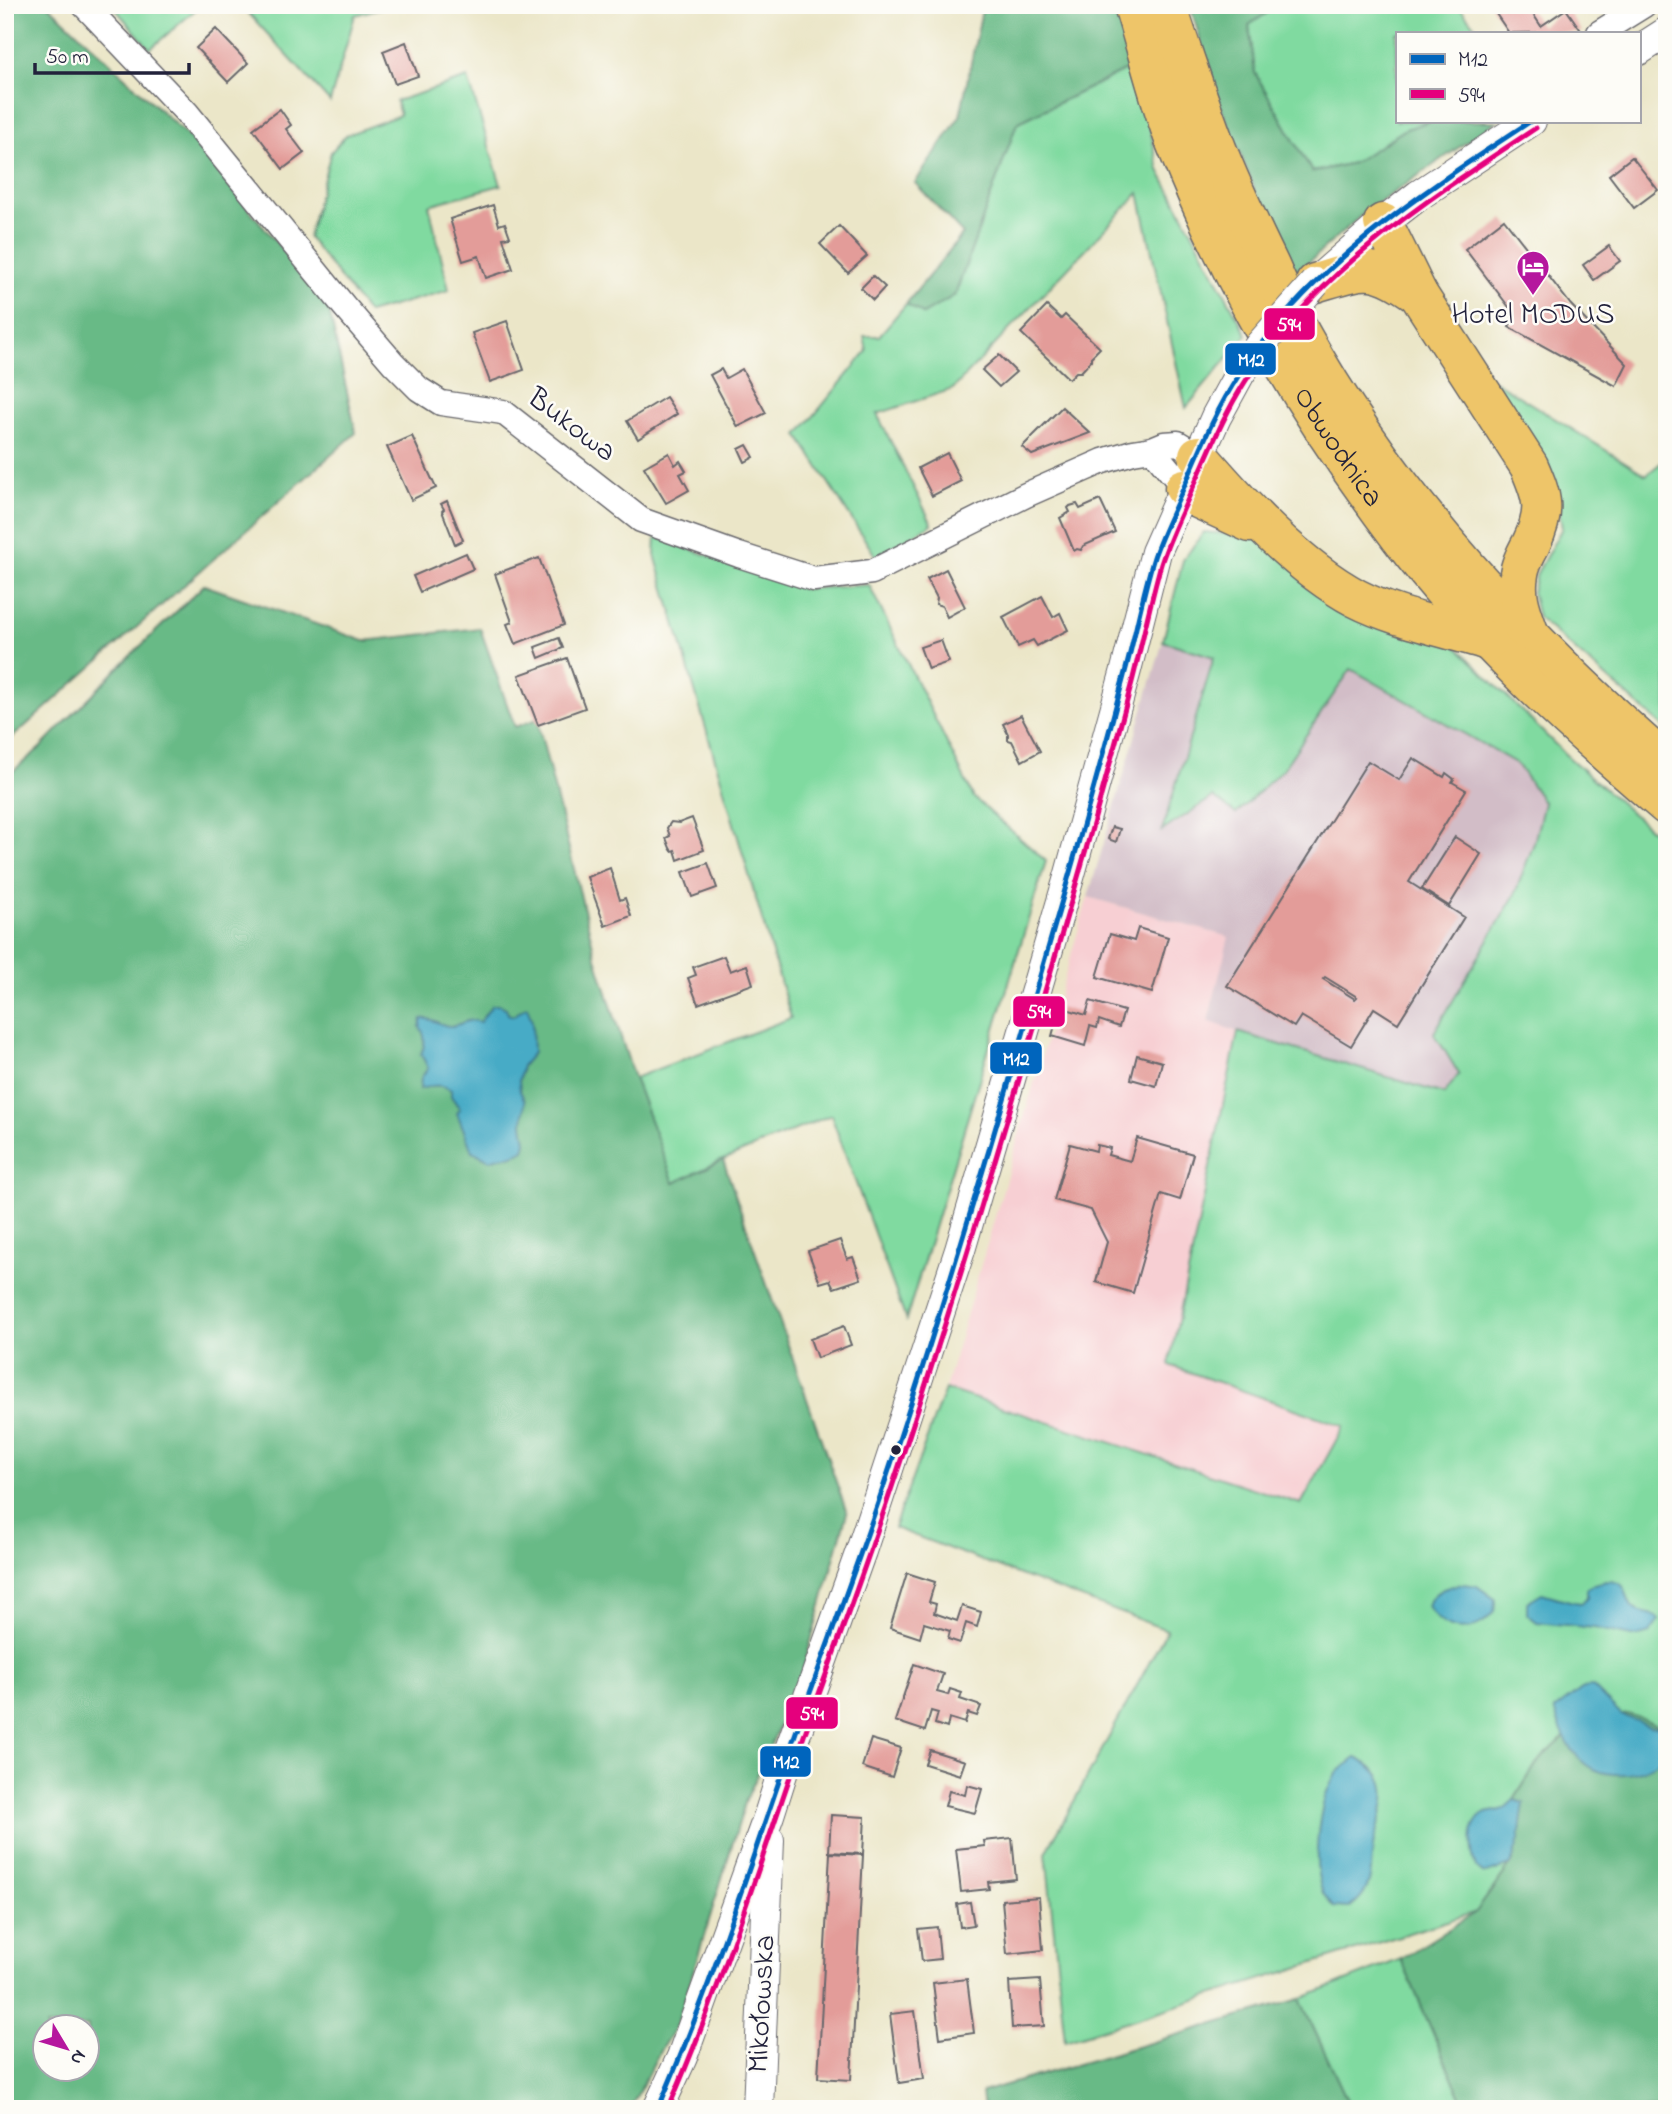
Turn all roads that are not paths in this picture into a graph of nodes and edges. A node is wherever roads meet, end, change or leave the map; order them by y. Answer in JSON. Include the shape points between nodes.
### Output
{"nodes":[{"id":1,"x":84,"y":5,"type":"edge"},
{"id":2,"x":1133,"y":5,"type":"edge"},
{"id":3,"x":1167,"y":5,"type":"edge"},
{"id":4,"x":1644,"y":5,"type":"edge"},
{"id":5,"x":1601,"y":32,"type":"edge"},
{"id":6,"x":1667,"y":32,"type":"edge"},
{"id":7,"x":1640,"y":49,"type":"edge"},
{"id":8,"x":1529,"y":122,"type":"edge"},
{"id":9,"x":1383,"y":223,"type":"junction"},
{"id":10,"x":1315,"y":283,"type":"junction"},
{"id":11,"x":1418,"y":293,"type":"junction"},
{"id":12,"x":1152,"y":449,"type":"junction"},
{"id":13,"x":1191,"y":472,"type":"junction"},
{"id":14,"x":1399,"y":537,"type":"junction"},
{"id":15,"x":1451,"y":549,"type":"junction"},
{"id":16,"x":1528,"y":549,"type":"junction"},
{"id":17,"x":1359,"y":599,"type":"junction"},
{"id":18,"x":1531,"y":638,"type":"junction"},
{"id":19,"x":1490,"y":642,"type":"junction"},
{"id":20,"x":1667,"y":764,"type":"edge"},
{"id":21,"x":1667,"y":806,"type":"edge"},
{"id":22,"x":769,"y":1815,"type":"junction"},
{"id":23,"x":658,"y":2109,"type":"edge"},
{"id":24,"x":758,"y":2109,"type":"edge"}],
"edges":[{"from":1,"to":12,"type":"street","name":"Bukowa","via":[[187,113],[344,306],[419,389],[441,403],[503,412],[641,520],[814,579],[872,572],[1103,461]]},
{"from":2,"to":14,"type":"main road","name":"Obwodnica","via":[[1174,139],[1224,254],[1286,368]]},
{"from":3,"to":15,"type":"main road","name":"Obwodnica","via":[[1215,143],[1300,332],[1380,456]]},
{"from":4,"to":5,"type":"street"},
{"from":6,"to":7,"type":"street"},
{"from":8,"to":9,"type":"street"},
{"from":9,"to":10,"type":"street"},
{"from":9,"to":11,"type":"main road"},
{"from":10,"to":11,"type":"main road","via":[[1358,270],[1373,271],[1396,278]]},
{"from":10,"to":13,"type":"street","bridge":true,"via":[[1240,373]]},
{"from":11,"to":16,"type":"main road","via":[[1529,466],[1541,494],[1541,515]]},
{"from":12,"to":13,"type":"street"},
{"from":12,"to":13,"type":"street","name":"Bukowa","via":[[1178,443]]},
{"from":13,"to":17,"type":"main road","via":[[1198,499],[1273,534],[1330,582]]},
{"from":13,"to":22,"type":"street","via":[[1156,552],[1070,874],[960,1250]]},
{"from":14,"to":17,"type":"main road","via":[[1401,569],[1395,584],[1378,598]]},
{"from":14,"to":19,"type":"main road","name":"Obwodnica"},
{"from":15,"to":16,"type":"main road","via":[[1485,560],[1505,560]]},
{"from":15,"to":18,"type":"main road","name":"Obwodnica"},
{"from":16,"to":18,"type":"main road","via":[[1519,572],[1517,600]]},
{"from":17,"to":19,"type":"main road"},
{"from":18,"to":20,"type":"main road","name":"Obwodnica"},
{"from":19,"to":21,"type":"main road","name":"Obwodnica","via":[[1596,745]]},
{"from":22,"to":23,"type":"street","via":[[682,2057]]},
{"from":22,"to":24,"type":"street","name":"Mikołowska"}]}
